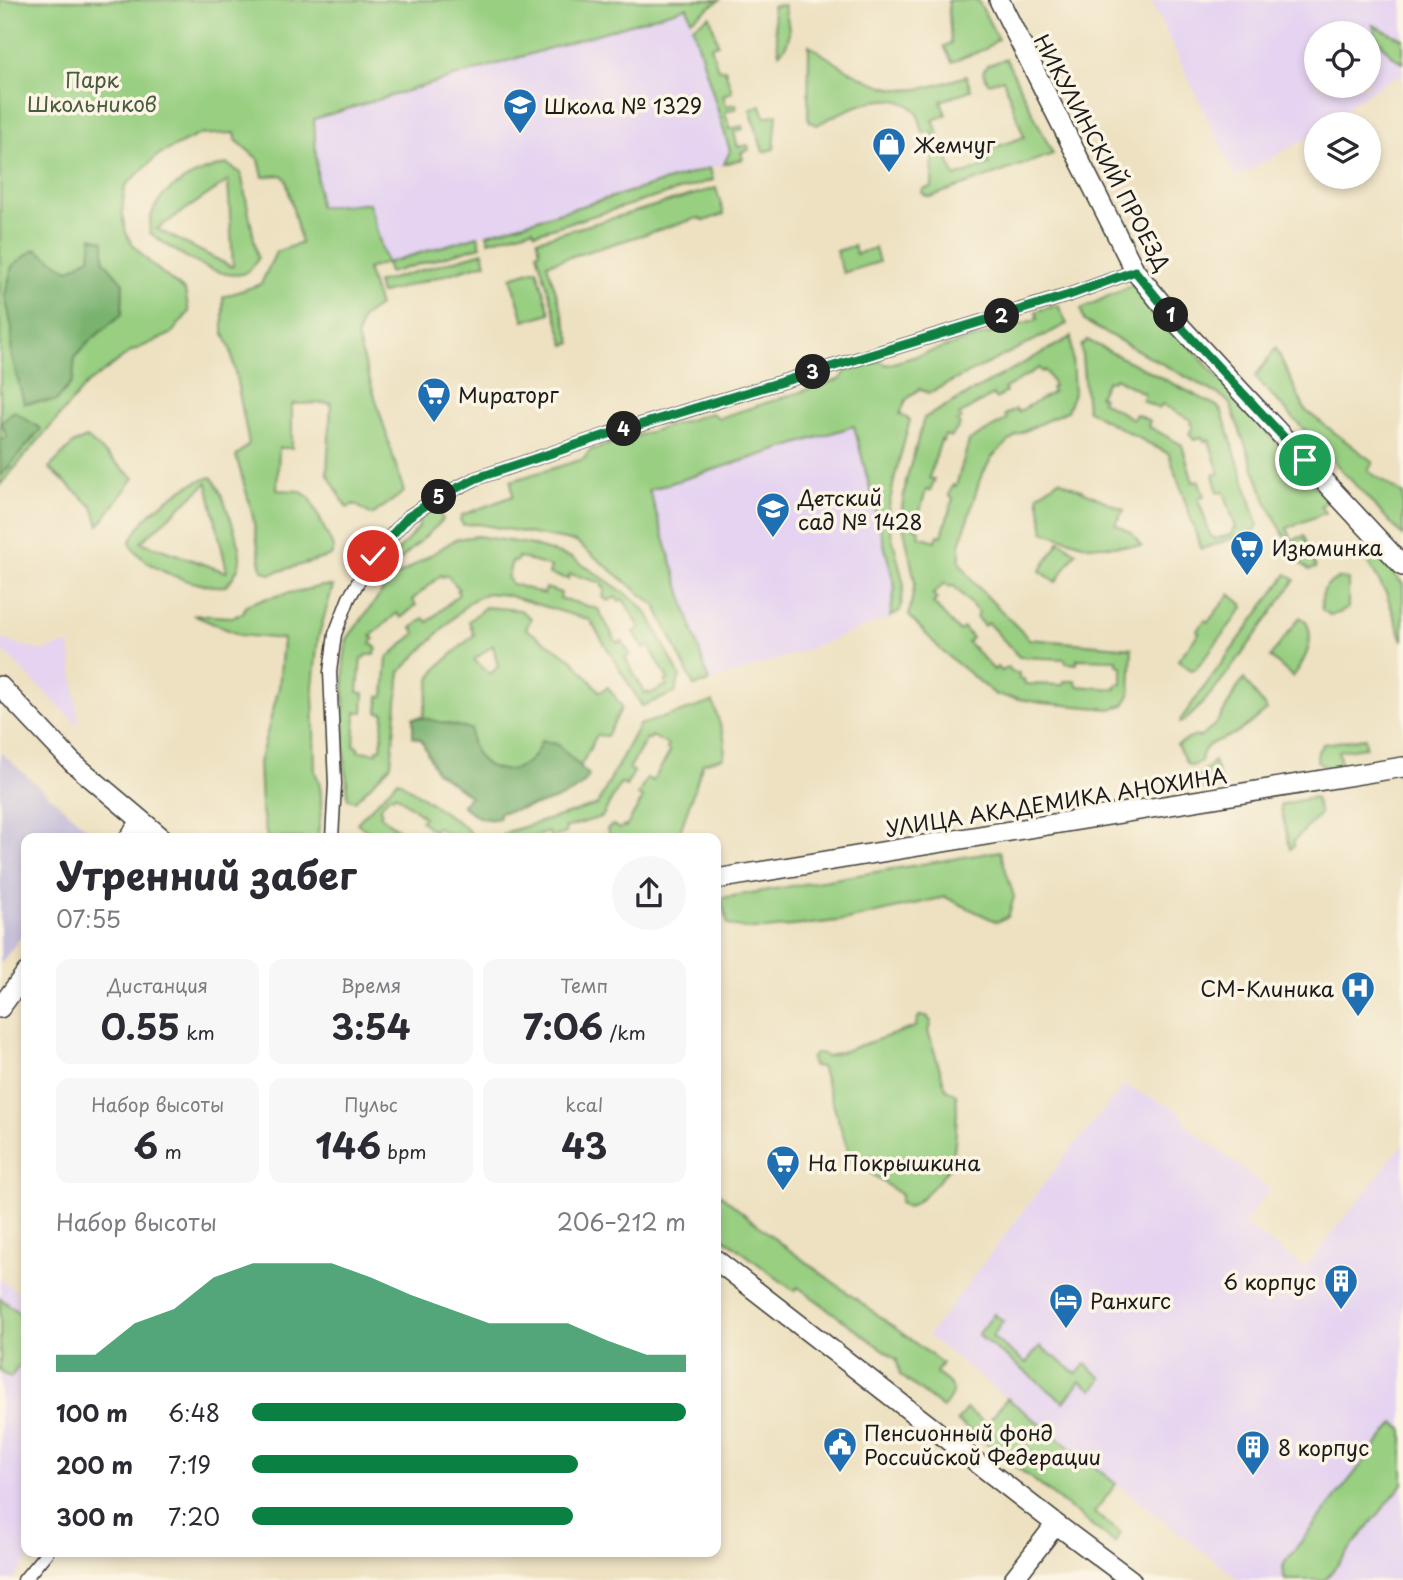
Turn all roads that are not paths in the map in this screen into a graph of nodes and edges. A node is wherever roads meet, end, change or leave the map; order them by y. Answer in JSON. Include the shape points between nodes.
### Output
{"nodes":[{"id":1,"x":999,"y":0,"type":"edge"},
{"id":2,"x":1135,"y":271,"type":"junction"},
{"id":3,"x":1403,"y":566,"type":"edge"},
{"id":4,"x":0,"y":686,"type":"edge"},
{"id":5,"x":1403,"y":768,"type":"edge"},
{"id":6,"x":141,"y":822,"type":"junction"},
{"id":7,"x":133,"y":833,"type":"edge"},
{"id":8,"x":155,"y":833,"type":"edge"},
{"id":9,"x":332,"y":833,"type":"edge"},
{"id":10,"x":721,"y":878,"type":"edge"},
{"id":11,"x":21,"y":980,"type":"edge"},
{"id":12,"x":0,"y":1008,"type":"edge"},
{"id":13,"x":721,"y":1264,"type":"edge"},
{"id":14,"x":1056,"y":1524,"type":"junction"},
{"id":15,"x":43,"y":1557,"type":"edge"},
{"id":16,"x":24,"y":1580,"type":"edge"},
{"id":17,"x":1013,"y":1580,"type":"edge"},
{"id":18,"x":1131,"y":1580,"type":"edge"}],
"edges":[{"from":1,"to":2,"type":"street","name":"НИКУЛИНСКИЙ ПРОЕЗД"},
{"from":2,"to":3,"type":"street","name":"НИКУЛИНСКИЙ ПРОЕЗД","via":[[1179,325]]},
{"from":2,"to":9,"type":"street","via":[[477,478],[408,517],[357,582],[334,640],[330,672]]},
{"from":4,"to":6,"type":"street","via":[[72,762]]},
{"from":5,"to":10,"type":"street","name":"УЛИЦА АКАДЕМИКА АНОХИНА"},
{"from":6,"to":7,"type":"street"},
{"from":6,"to":8,"type":"street"},
{"from":11,"to":12,"type":"street"},
{"from":13,"to":14,"type":"street"},
{"from":14,"to":17,"type":"street"},
{"from":14,"to":18,"type":"street"},
{"from":15,"to":16,"type":"street"}]}
